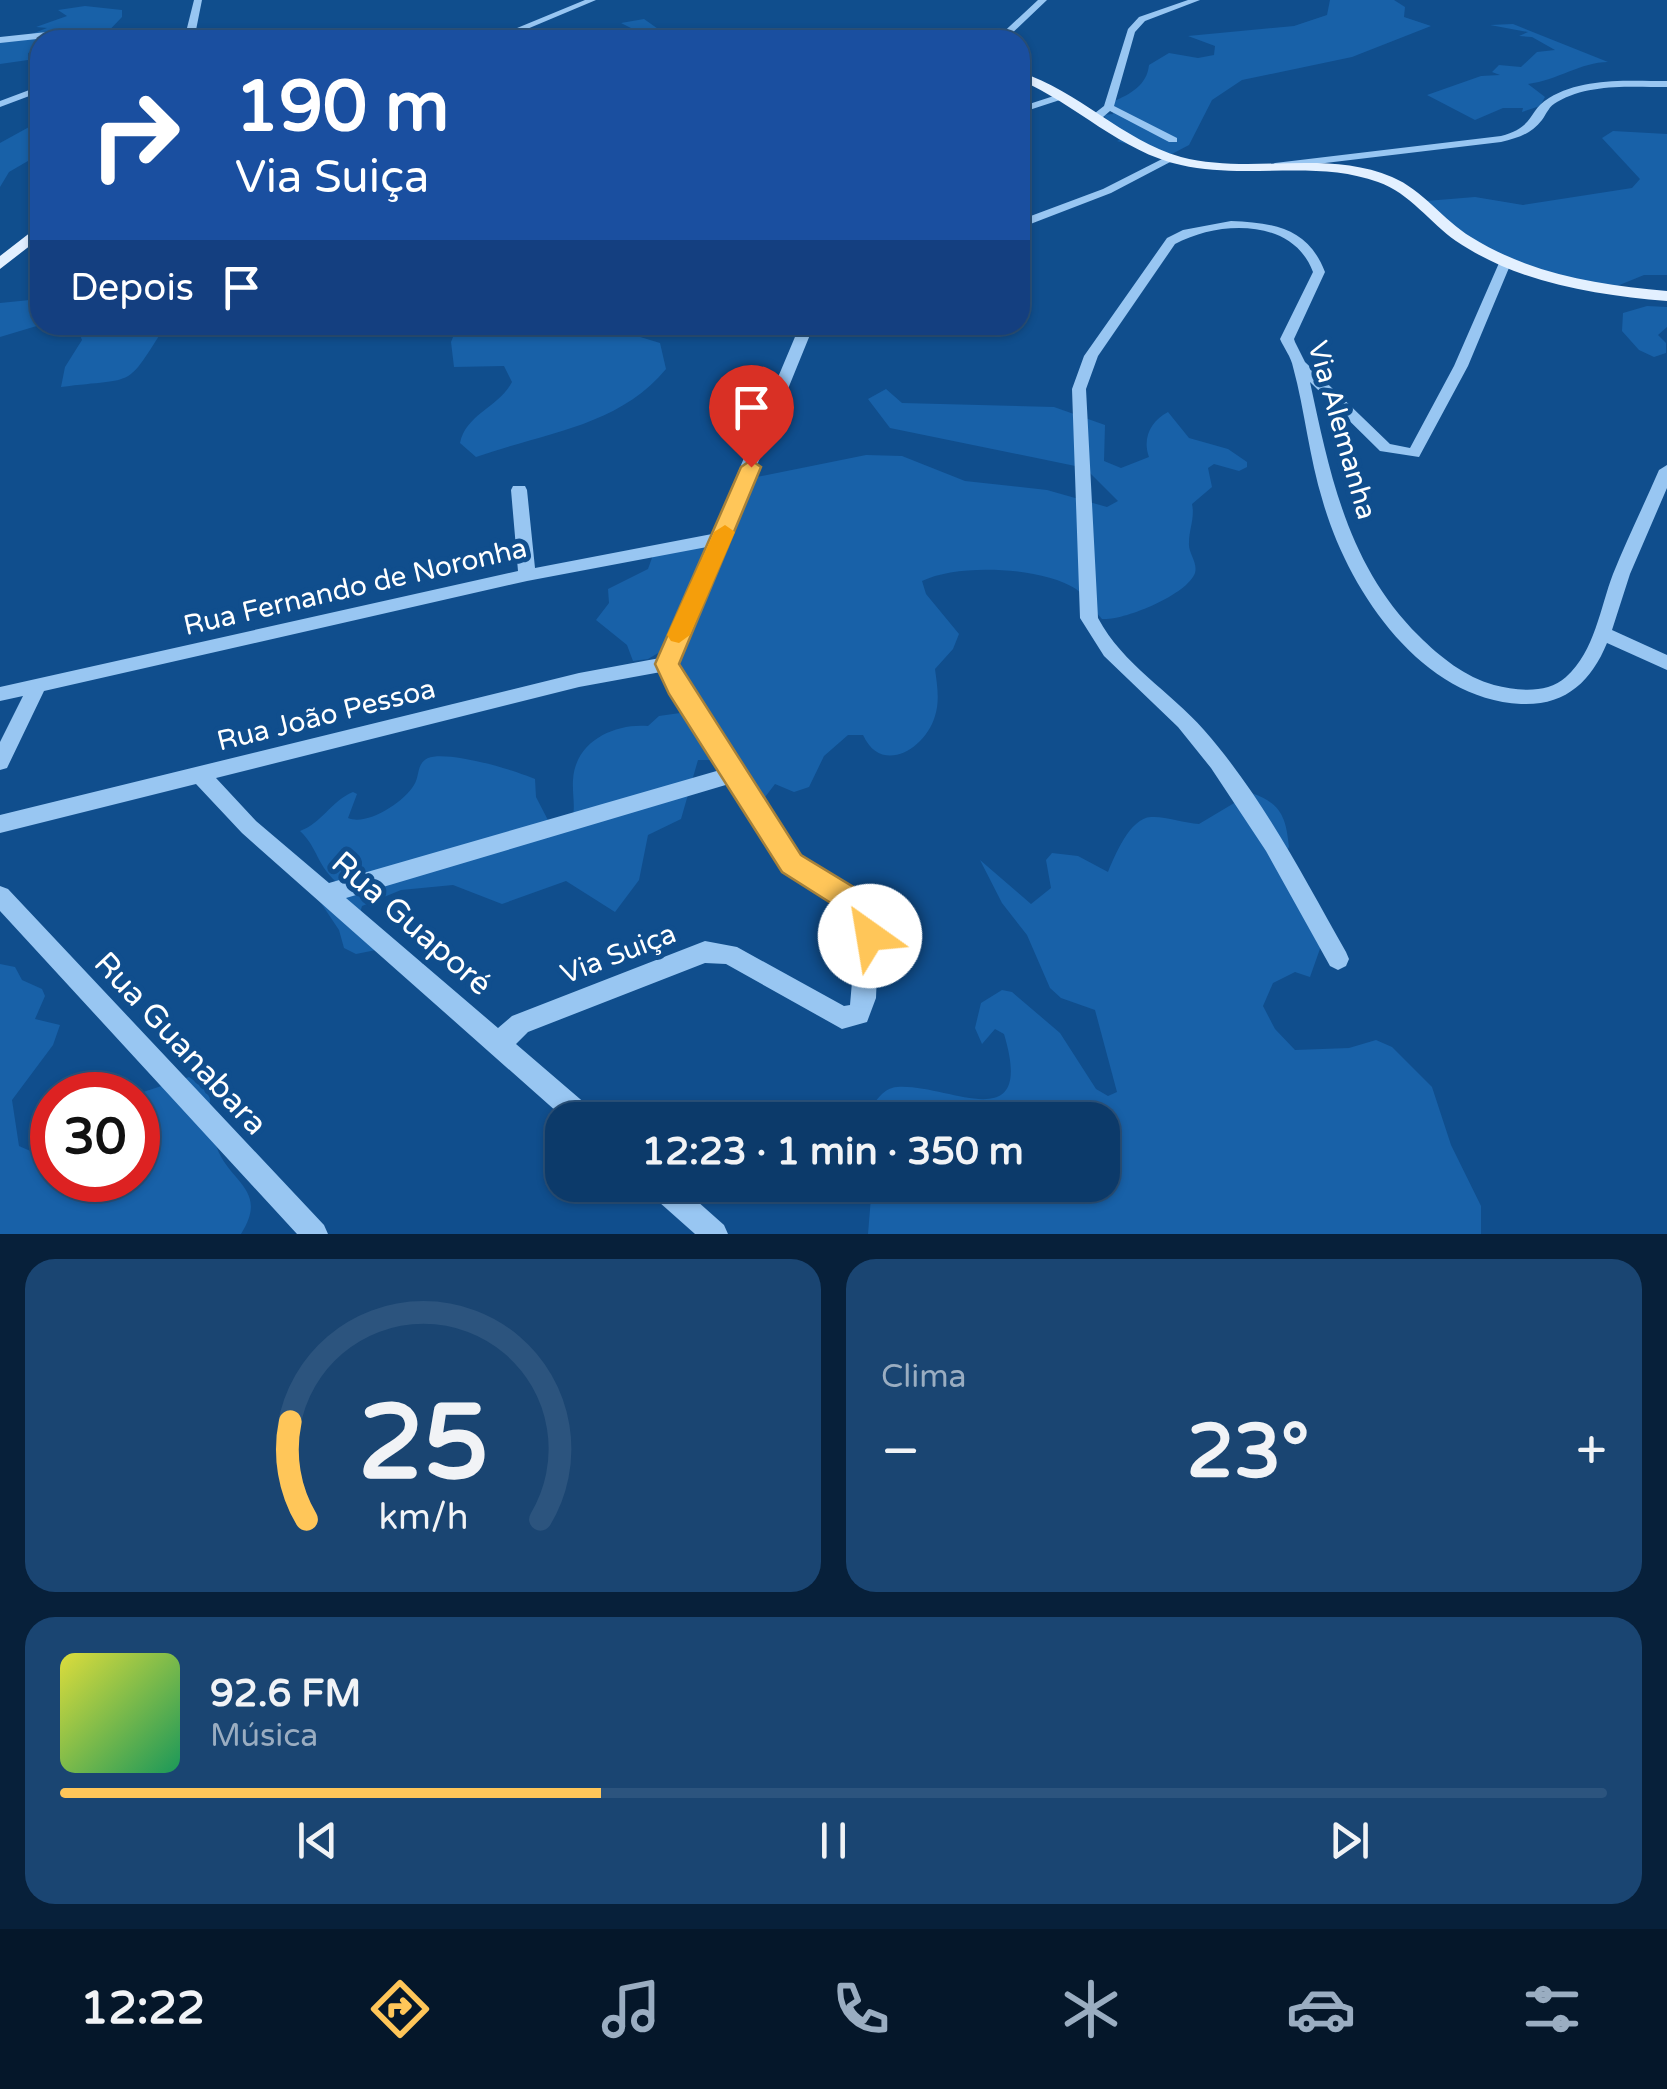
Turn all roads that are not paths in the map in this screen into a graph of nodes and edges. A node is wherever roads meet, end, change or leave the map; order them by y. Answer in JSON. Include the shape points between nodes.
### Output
{"nodes":[{"id":1,"x":198,"y":0,"type":"edge"},
{"id":2,"x":592,"y":0,"type":"edge"},
{"id":3,"x":1043,"y":0,"type":"edge"},
{"id":4,"x":1196,"y":0,"type":"edge"},
{"id":5,"x":1033,"y":4,"type":"edge"},
{"id":6,"x":190,"y":30,"type":"edge"},
{"id":7,"x":518,"y":30,"type":"edge"},
{"id":8,"x":1009,"y":30,"type":"edge"},
{"id":9,"x":30,"y":37,"type":"edge"},
{"id":10,"x":0,"y":40,"type":"edge"},
{"id":11,"x":1030,"y":81,"type":"edge"},
{"id":12,"x":1667,"y":84,"type":"edge"},
{"id":13,"x":30,"y":94,"type":"edge"},
{"id":14,"x":1063,"y":96,"type":"junction"},
{"id":15,"x":0,"y":104,"type":"edge"},
{"id":16,"x":1030,"y":107,"type":"edge"},
{"id":17,"x":1104,"y":111,"type":"junction"},
{"id":18,"x":1173,"y":140,"type":"dead end"},
{"id":19,"x":1170,"y":158,"type":"junction"},
{"id":20,"x":1250,"y":171,"type":"junction"},
{"id":21,"x":1030,"y":220,"type":"edge"},
{"id":22,"x":30,"y":239,"type":"edge"},
{"id":23,"x":1505,"y":263,"type":"junction"},
{"id":24,"x":0,"y":264,"type":"edge"},
{"id":25,"x":1667,"y":296,"type":"edge"},
{"id":26,"x":803,"y":335,"type":"edge"},
{"id":27,"x":1299,"y":362,"type":"junction"},
{"id":28,"x":1667,"y":470,"type":"edge"},
{"id":29,"x":519,"y":490,"type":"dead end"},
{"id":30,"x":722,"y":538,"type":"junction"},
{"id":31,"x":527,"y":575,"type":"junction"},
{"id":32,"x":1603,"y":633,"type":"junction"},
{"id":33,"x":1667,"y":663,"type":"edge"},
{"id":34,"x":667,"y":664,"type":"junction"},
{"id":35,"x":38,"y":685,"type":"junction"},
{"id":36,"x":0,"y":694,"type":"edge"},
{"id":37,"x":0,"y":762,"type":"edge"},
{"id":38,"x":199,"y":774,"type":"junction"},
{"id":39,"x":734,"y":774,"type":"junction"},
{"id":40,"x":0,"y":824,"type":"edge"},
{"id":41,"x":325,"y":894,"type":"junction"},
{"id":42,"x":0,"y":896,"type":"edge"},
{"id":43,"x":1338,"y":960,"type":"dead end"},
{"id":44,"x":498,"y":1044,"type":"junction"},
{"id":45,"x":564,"y":1102,"type":"edge"},
{"id":46,"x":678,"y":1202,"type":"edge"},
{"id":47,"x":314,"y":1234,"type":"edge"},
{"id":48,"x":715,"y":1234,"type":"edge"}],
"edges":[{"from":1,"to":6,"type":"street"},
{"from":2,"to":7,"type":"street"},
{"from":3,"to":5,"type":"street"},
{"from":4,"to":17,"type":"street","via":[[1142,19],[1131,31]]},
{"from":5,"to":8,"type":"street"},
{"from":9,"to":10,"type":"street"},
{"from":11,"to":14,"type":"main road"},
{"from":12,"to":20,"type":"street","via":[[1609,84],[1556,98],[1539,124],[1501,139]]},
{"from":13,"to":15,"type":"street"},
{"from":14,"to":16,"type":"street"},
{"from":14,"to":17,"type":"main road"},
{"from":17,"to":18,"type":"street"},
{"from":17,"to":19,"type":"main road","via":[[1131,140]]},
{"from":19,"to":20,"type":"main road"},
{"from":19,"to":21,"type":"street"},
{"from":20,"to":23,"type":"main road","via":[[1354,172],[1386,180],[1456,235]]},
{"from":22,"to":24,"type":"main road"},
{"from":23,"to":25,"type":"main road"},
{"from":23,"to":27,"type":"street","via":[[1414,454],[1385,448]]},
{"from":26,"to":30,"type":"street"},
{"from":27,"to":32,"type":"street","name":"Via Alemanha","via":[[1338,526],[1374,591],[1440,668],[1470,685],[1533,698],[1560,692],[1576,679]]},
{"from":27,"to":43,"type":"street","name":"Via Alemanha","via":[[1288,330],[1319,272],[1306,248],[1281,231],[1234,225],[1199,226],[1171,242],[1090,356],[1079,389],[1086,586],[1098,637],[1158,692],[1230,777]]},
{"from":28,"to":32,"type":"street","name":"Via Alemanha"},
{"from":29,"to":31,"type":"street"},
{"from":30,"to":31,"type":"street","name":"Rua Fernando de Noronha"},
{"from":30,"to":34,"type":"street"},
{"from":31,"to":35,"type":"street","name":"Rua Fernando de Noronha"},
{"from":32,"to":33,"type":"street"},
{"from":34,"to":38,"type":"street","name":"Rua João Pessoa"},
{"from":34,"to":39,"type":"street","name":"Via Suiça"},
{"from":35,"to":36,"type":"street","name":"Rua Fernando de Noronha"},
{"from":35,"to":37,"type":"street"},
{"from":38,"to":40,"type":"street","name":"Rua João Pessoa"},
{"from":38,"to":41,"type":"street","name":"Rua Guaporé"},
{"from":39,"to":41,"type":"street"},
{"from":39,"to":44,"type":"street","name":"Via Suiça","via":[[792,864],[846,896],[868,921],[859,1014],[842,1018],[729,954],[705,952],[520,1024]]},
{"from":41,"to":44,"type":"street","name":"Rua Guaporé"},
{"from":42,"to":47,"type":"street","name":"Rua Guanabara"},
{"from":44,"to":45,"type":"street","name":"Rua Guaporé"},
{"from":46,"to":48,"type":"street"}]}
